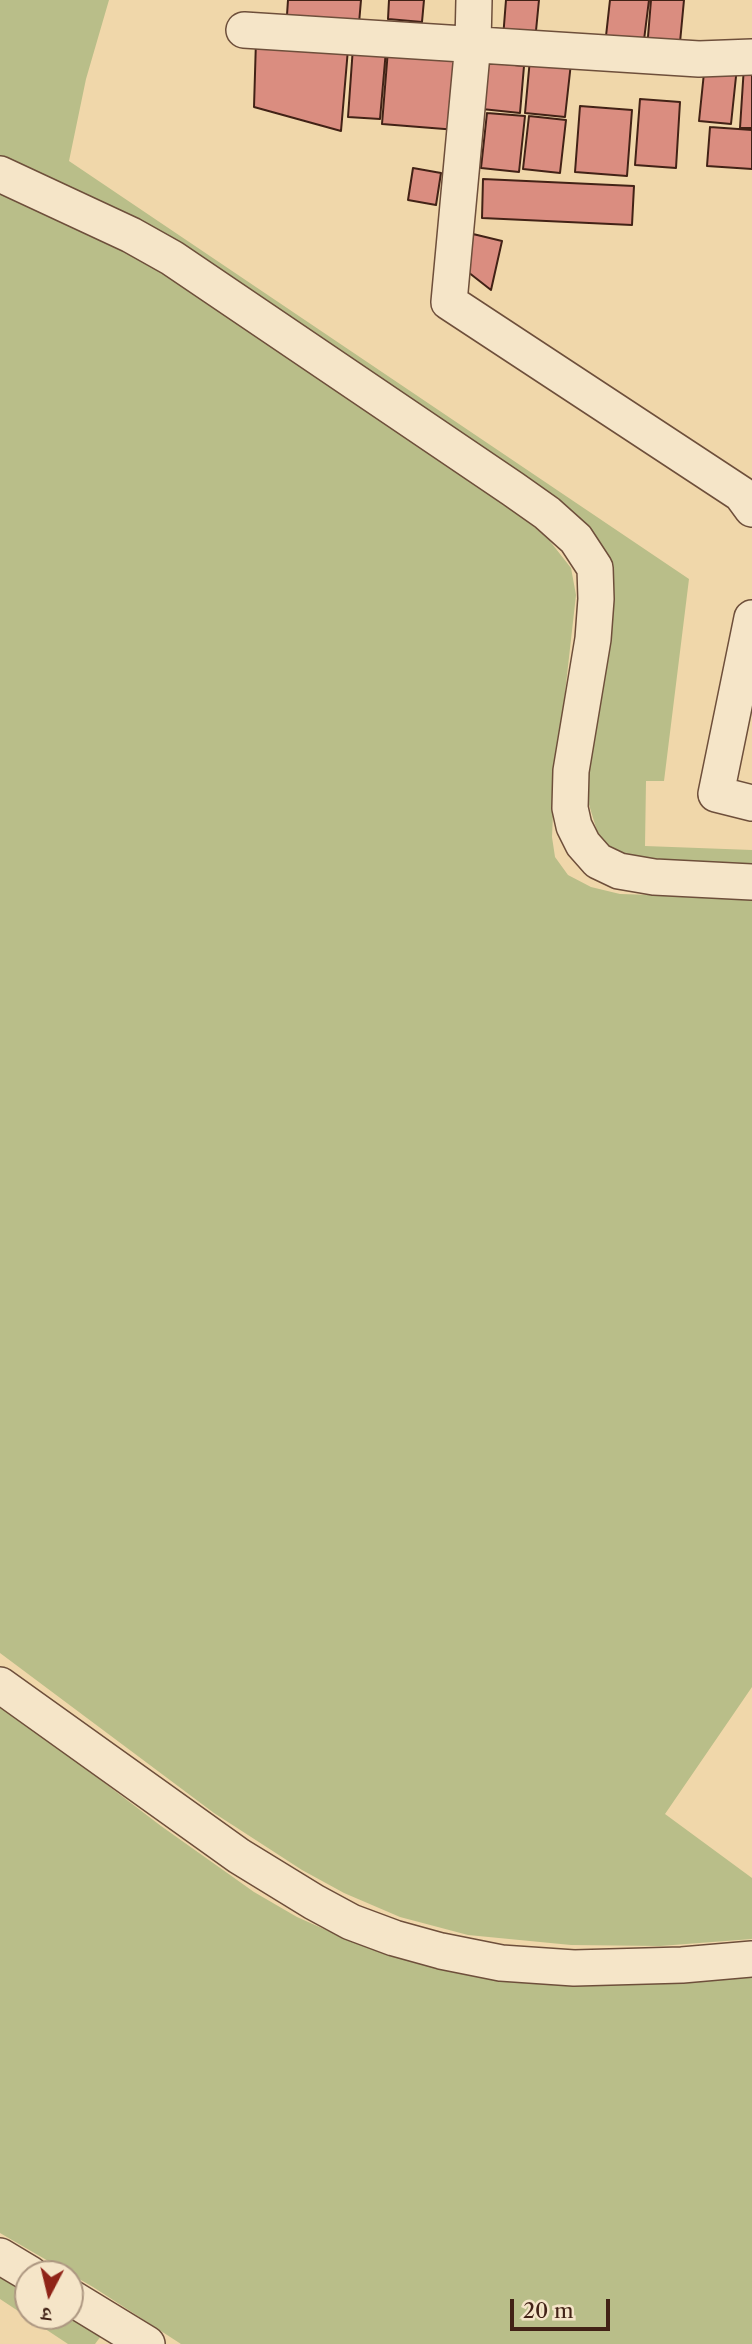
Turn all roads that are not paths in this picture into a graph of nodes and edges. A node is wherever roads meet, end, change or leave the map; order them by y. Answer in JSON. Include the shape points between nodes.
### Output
{"nodes":[{"id":1,"x":474,"y":0,"type":"edge"},
{"id":2,"x":244,"y":30,"type":"dead end"},
{"id":3,"x":473,"y":43,"type":"junction"},
{"id":4,"x":752,"y":57,"type":"edge"},
{"id":5,"x":0,"y":174,"type":"edge"},
{"id":6,"x":752,"y":509,"type":"edge"},
{"id":7,"x":752,"y":618,"type":"edge"},
{"id":8,"x":752,"y":803,"type":"edge"},
{"id":9,"x":752,"y":882,"type":"edge"},
{"id":10,"x":0,"y":1685,"type":"edge"},
{"id":11,"x":752,"y":1959,"type":"edge"},
{"id":12,"x":84,"y":2306,"type":"edge"},
{"id":13,"x":147,"y":2344,"type":"edge"}],
"edges":[{"from":1,"to":3,"type":"street"},
{"from":2,"to":3,"type":"street"},
{"from":3,"to":4,"type":"street","via":[[699,59]]},
{"from":3,"to":6,"type":"street","via":[[449,302],[741,494]]},
{"from":5,"to":9,"type":"street","via":[[172,258],[513,489],[576,538],[595,568],[596,599],[571,771],[570,808],[583,844],[598,861],[619,871]]},
{"from":7,"to":8,"type":"street","via":[[716,794]]},
{"from":10,"to":11,"type":"street","via":[[239,1856],[351,1922],[394,1938],[501,1963],[574,1968]]},
{"from":12,"to":13,"type":"street"}]}
